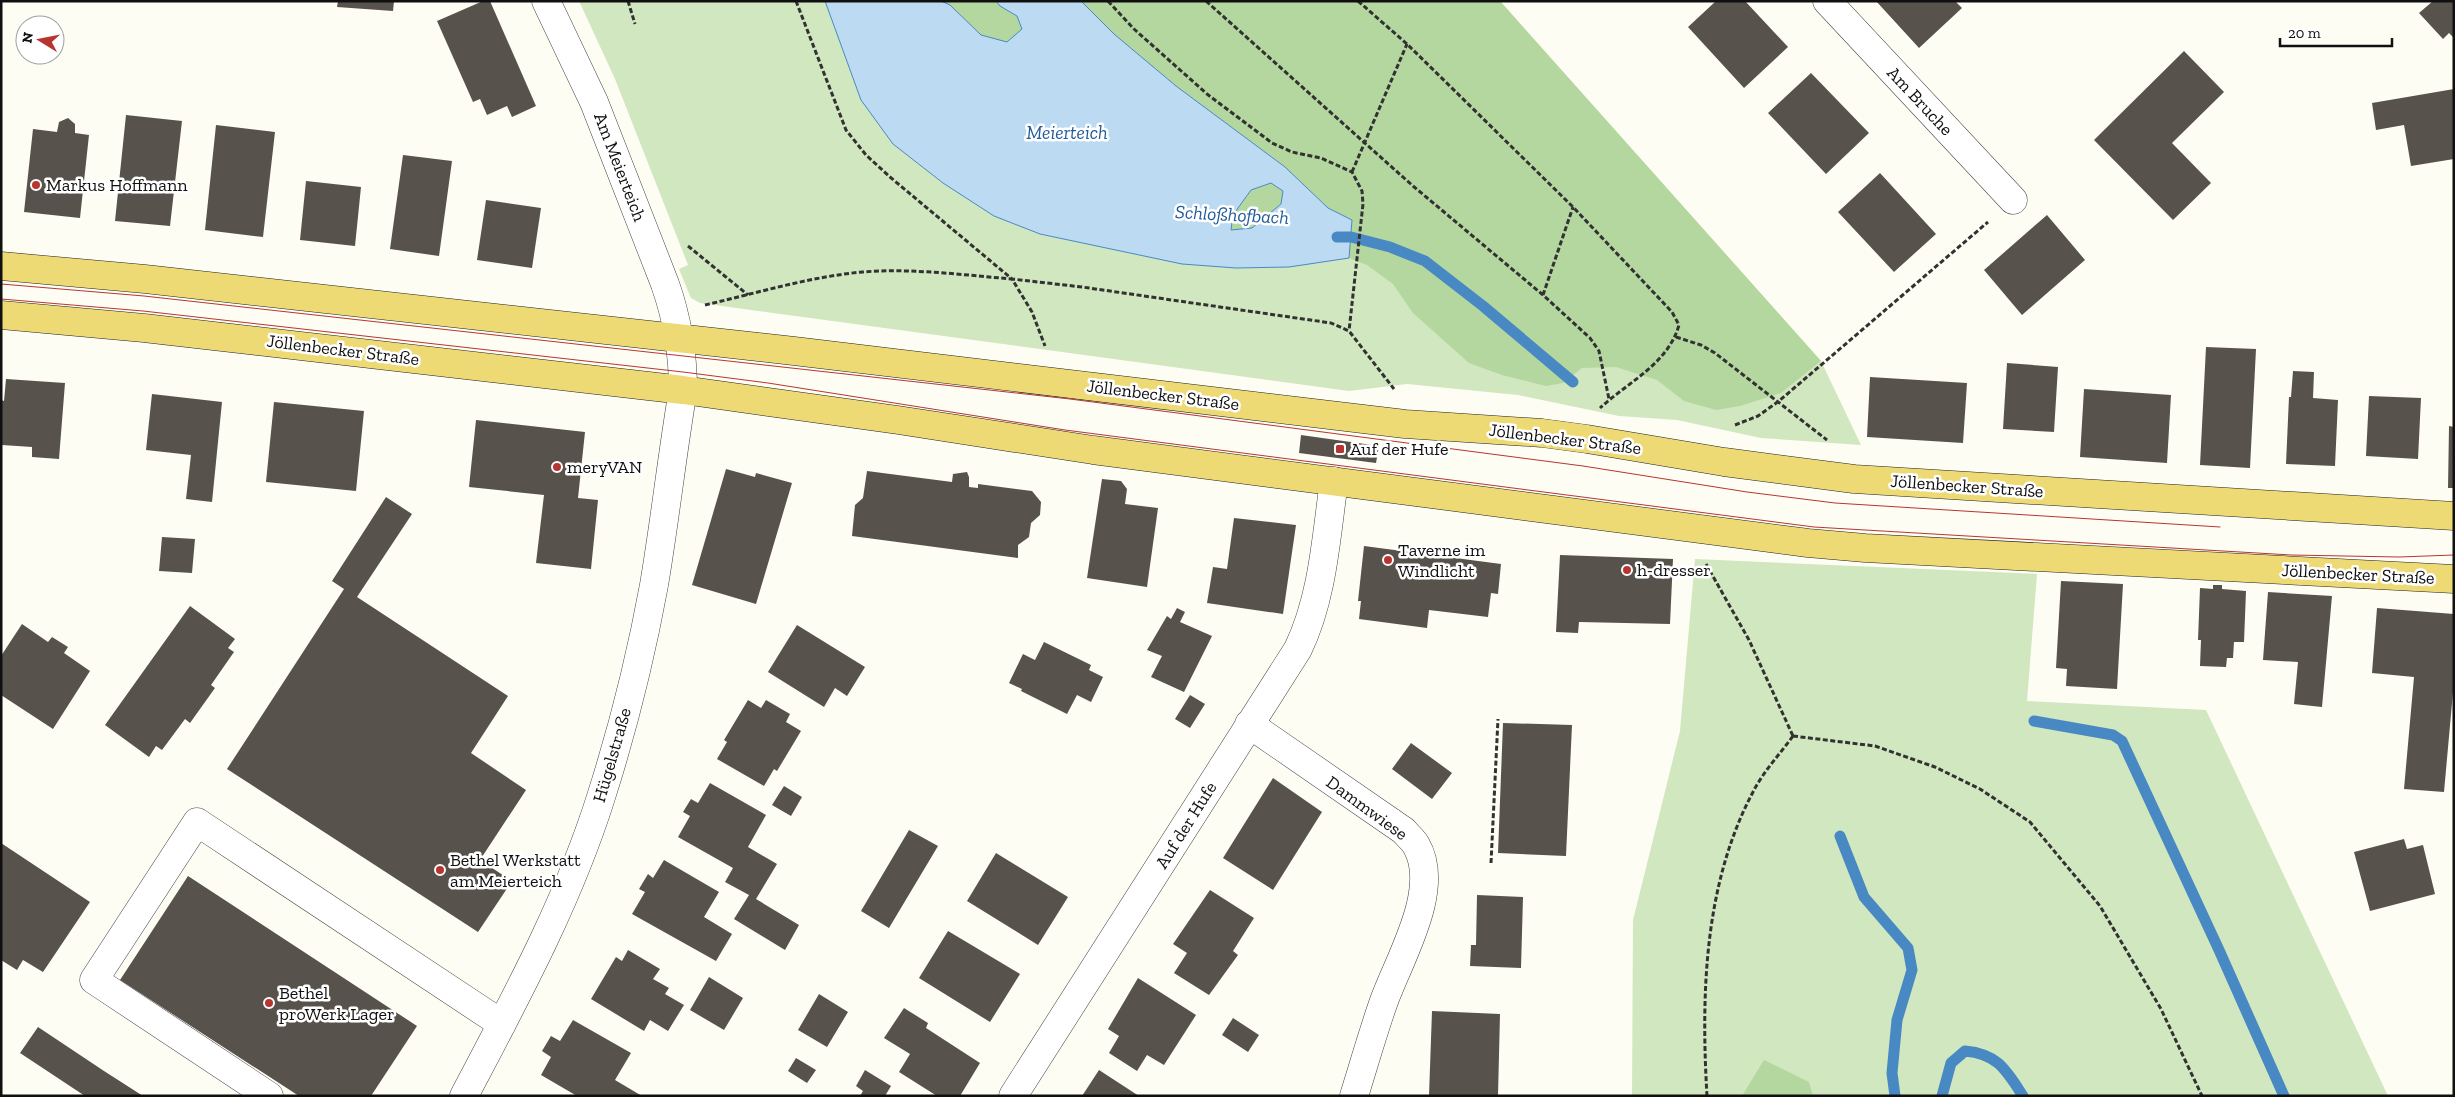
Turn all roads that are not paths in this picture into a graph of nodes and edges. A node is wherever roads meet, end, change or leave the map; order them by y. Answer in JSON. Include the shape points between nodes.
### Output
{"nodes":[{"id":1,"x":546,"y":1,"type":"edge"},
{"id":2,"x":1827,"y":1,"type":"edge"},
{"id":3,"x":2013,"y":200,"type":"road end"},
{"id":4,"x":1,"y":266,"type":"edge"},
{"id":5,"x":1,"y":315,"type":"edge"},
{"id":6,"x":677,"y":325,"type":"junction"},
{"id":7,"x":683,"y":390,"type":"junction"},
{"id":8,"x":1334,"y":482,"type":"junction"},
{"id":9,"x":2454,"y":516,"type":"edge"},
{"id":10,"x":2454,"y":579,"type":"edge"},
{"id":11,"x":1249,"y":724,"type":"junction"},
{"id":12,"x":502,"y":1024,"type":"junction"},
{"id":13,"x":270,"y":1096,"type":"edge"},
{"id":14,"x":464,"y":1096,"type":"edge"},
{"id":15,"x":1013,"y":1096,"type":"edge"},
{"id":16,"x":1354,"y":1096,"type":"edge"}],
"edges":[{"from":1,"to":6,"type":"street","name":"Am Meierteich","via":[[594,102]]},
{"from":2,"to":3,"type":"street","name":"Am Bruche"},
{"from":4,"to":6,"type":"main road","name":"Jöllenbecker Straße"},
{"from":5,"to":7,"type":"main road","name":"Jöllenbecker Straße","via":[[144,328]]},
{"from":6,"to":7,"type":"street"},
{"from":6,"to":9,"type":"main road","name":"Jöllenbecker Straße","via":[[1072,384],[1405,424],[1587,439],[1854,479]]},
{"from":7,"to":8,"type":"main road","name":"Jöllenbecker Straße"},
{"from":7,"to":12,"type":"street","name":"Hügelstraße","via":[[653,586],[627,707],[601,798],[577,863],[548,932]]},
{"from":8,"to":10,"type":"main road","name":"Jöllenbecker Straße","via":[[1865,548]]},
{"from":8,"to":11,"type":"street","name":"Auf der Hufe","via":[[1310,624],[1298,649]]},
{"from":11,"to":15,"type":"street","name":"Auf der Hufe"},
{"from":11,"to":16,"type":"street","name":"Dammwiese","via":[[1404,831],[1416,846],[1421,860],[1422,900],[1418,918],[1384,1002]]},
{"from":12,"to":13,"type":"street","via":[[197,822],[94,980]]},
{"from":12,"to":14,"type":"street","name":"Hügelstraße"}]}
